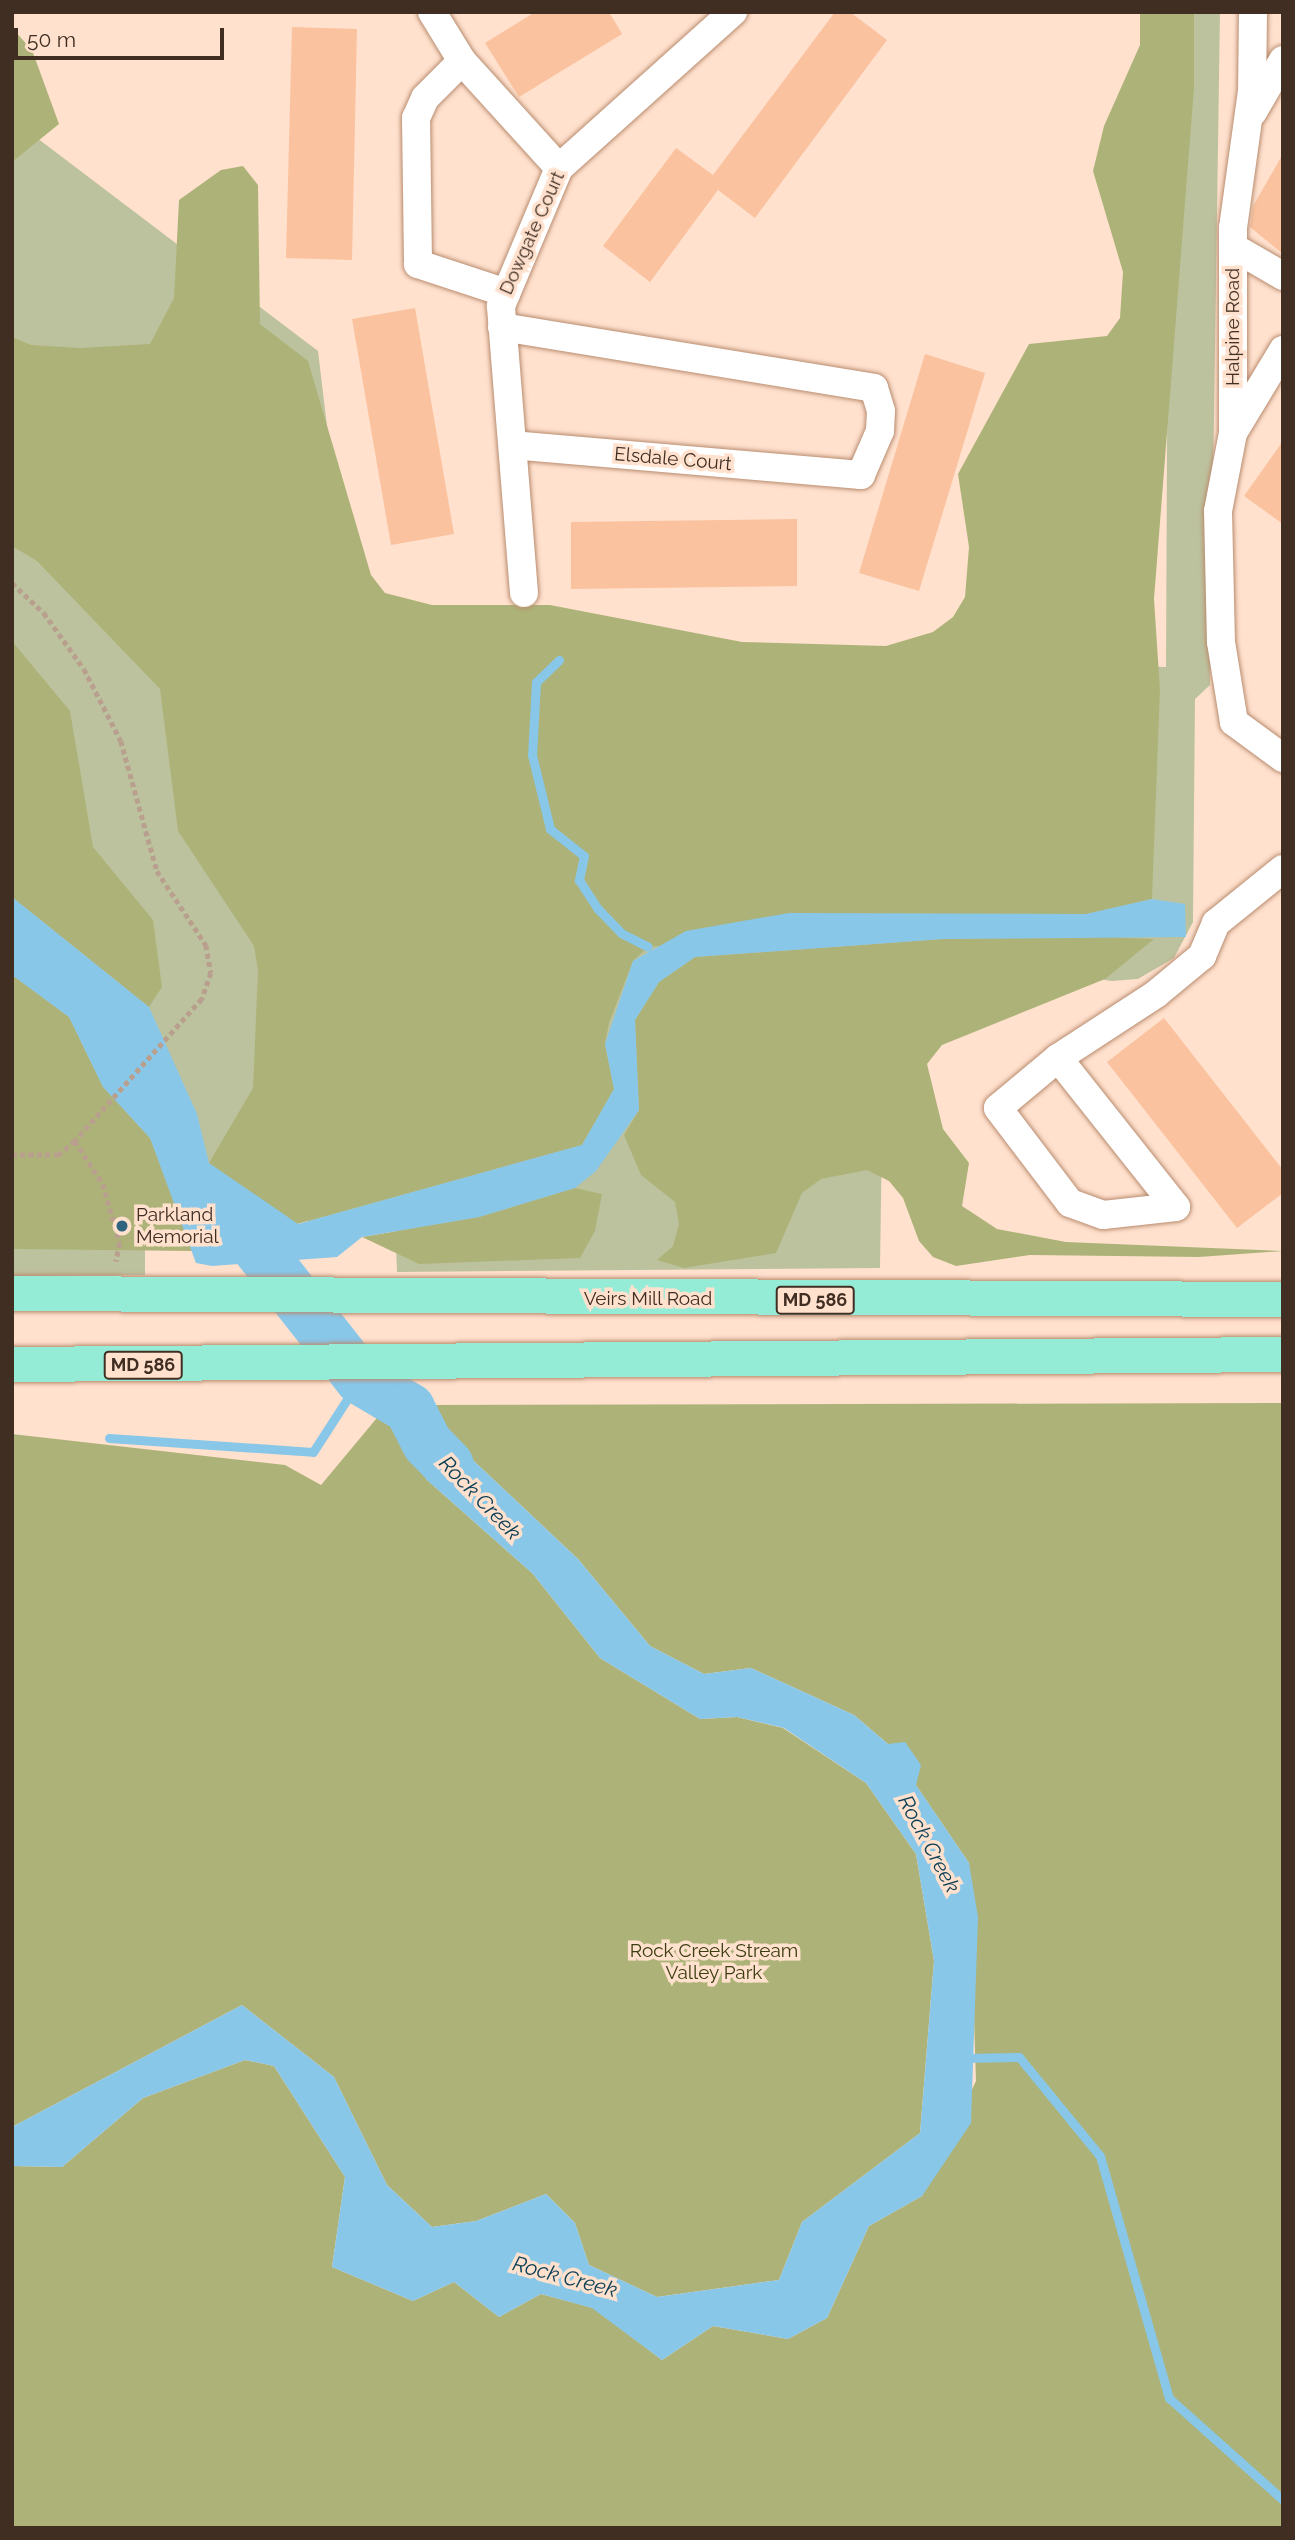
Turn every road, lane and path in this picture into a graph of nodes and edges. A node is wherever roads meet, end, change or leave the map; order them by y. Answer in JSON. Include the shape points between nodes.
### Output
{"nodes":[{"id":1,"x":432,"y":12,"type":"edge"},
{"id":2,"x":733,"y":12,"type":"edge"},
{"id":3,"x":1253,"y":12,"type":"edge"},
{"id":4,"x":462,"y":61,"type":"junction"},
{"id":5,"x":1283,"y":61,"type":"edge"},
{"id":6,"x":1248,"y":121,"type":"junction"},
{"id":7,"x":559,"y":168,"type":"junction"},
{"id":8,"x":1233,"y":247,"type":"junction"},
{"id":9,"x":1283,"y":275,"type":"edge"},
{"id":10,"x":506,"y":293,"type":"junction"},
{"id":11,"x":502,"y":327,"type":"junction"},
{"id":12,"x":1283,"y":350,"type":"edge"},
{"id":13,"x":1233,"y":433,"type":"junction"},
{"id":14,"x":514,"y":445,"type":"junction"},
{"id":15,"x":12,"y":583,"type":"edge"},
{"id":16,"x":524,"y":593,"type":"dead end"},
{"id":17,"x":1283,"y":758,"type":"edge"},
{"id":18,"x":1283,"y":869,"type":"edge"},
{"id":19,"x":1058,"y":1058,"type":"junction"},
{"id":20,"x":75,"y":1142,"type":"junction"},
{"id":21,"x":12,"y":1155,"type":"edge"},
{"id":22,"x":12,"y":1293,"type":"edge"},
{"id":23,"x":109,"y":1294,"type":"junction"},
{"id":24,"x":1283,"y":1299,"type":"edge"},
{"id":25,"x":1283,"y":1353,"type":"edge"},
{"id":26,"x":12,"y":1364,"type":"edge"}],
"edges":[{"from":1,"to":4,"type":"street"},
{"from":2,"to":7,"type":"street","name":"Dowgate Court"},
{"from":3,"to":6,"type":"street","name":"Halpine Road"},
{"from":4,"to":7,"type":"street"},
{"from":4,"to":10,"type":"street","via":[[425,98],[416,118],[418,264]]},
{"from":5,"to":6,"type":"street"},
{"from":6,"to":8,"type":"street","name":"Halpine Road"},
{"from":7,"to":10,"type":"street","name":"Dowgate Court"},
{"from":8,"to":9,"type":"street"},
{"from":8,"to":13,"type":"street","name":"Halpine Road"},
{"from":10,"to":11,"type":"street","name":"Dowgate Court"},
{"from":11,"to":14,"type":"street","name":"Dowgate Court"},
{"from":11,"to":14,"type":"street","name":"Elsdale Court","via":[[874,388],[881,411],[873,451],[861,475]]},
{"from":12,"to":13,"type":"street"},
{"from":13,"to":17,"type":"street","name":"Halpine Road","via":[[1218,511],[1221,642],[1234,722]]},
{"from":14,"to":16,"type":"street","name":"Dowgate Court"},
{"from":15,"to":20,"type":"path","via":[[44,614],[84,669],[121,741],[157,871],[205,945],[211,973],[202,999]]},
{"from":18,"to":19,"type":"street","via":[[1216,923],[1202,956],[1156,995]]},
{"from":19,"to":19,"type":"street","via":[[1117,1132],[1176,1207],[1103,1215],[1070,1203],[998,1108]]},
{"from":20,"to":21,"type":"path","via":[[59,1155]]},
{"from":20,"to":23,"type":"path","via":[[103,1184],[120,1243]]},
{"from":22,"to":23,"type":"main road","name":"Veirs Mill Road","number":"MD 586"},
{"from":23,"to":24,"type":"main road","name":"Veirs Mill Road","number":"MD 586","via":[[379,1299]]},
{"from":25,"to":26,"type":"main road","number":"MD 586","via":[[434,1365]]}]}
